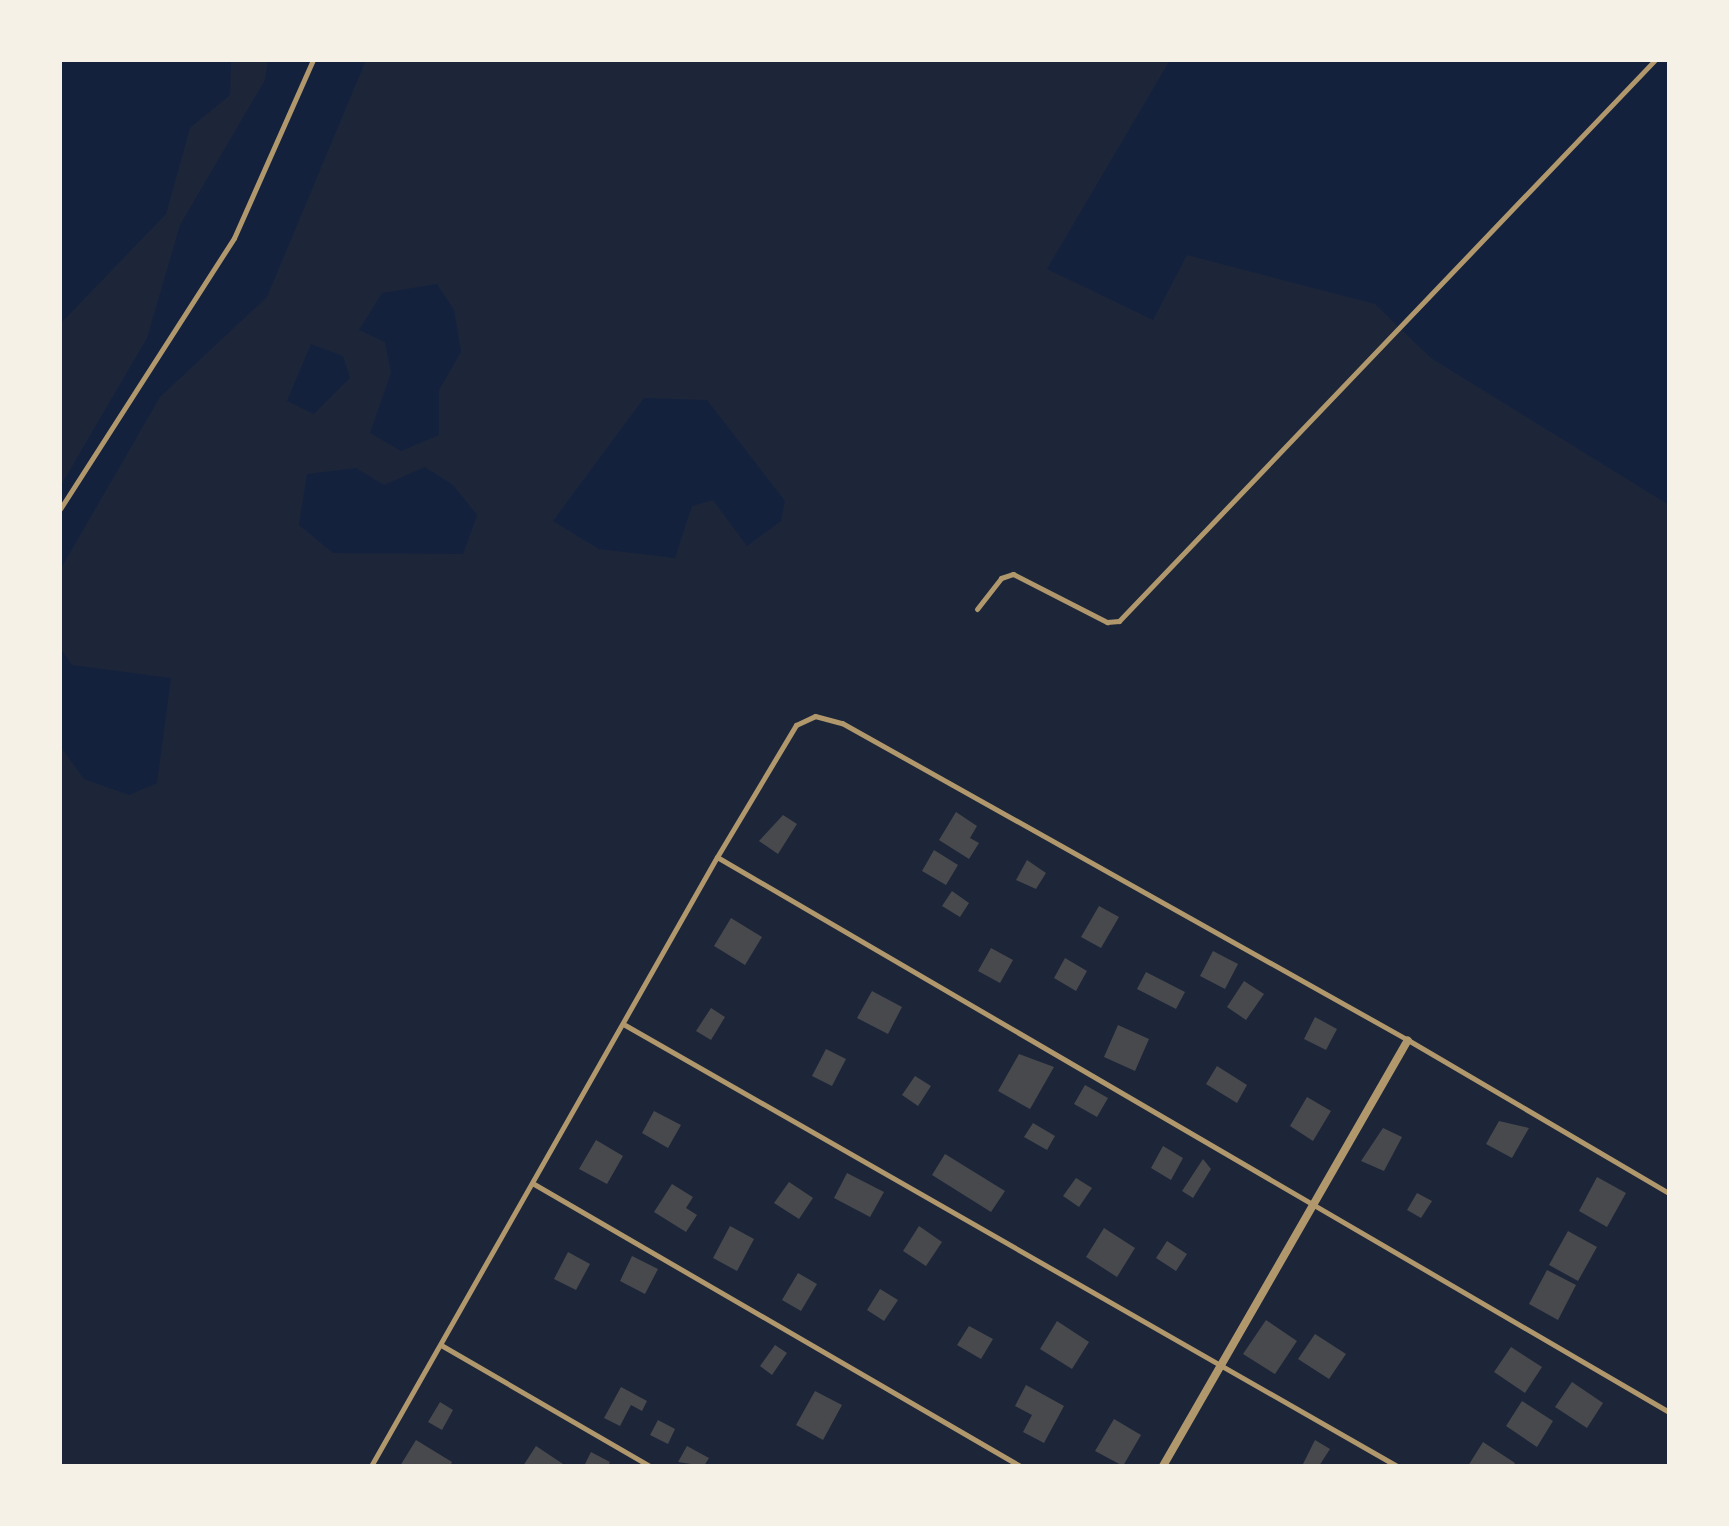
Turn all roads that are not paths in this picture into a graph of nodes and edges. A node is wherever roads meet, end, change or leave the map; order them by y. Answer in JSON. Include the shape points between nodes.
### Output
{"nodes":[{"id":1,"x":313,"y":60,"type":"edge"},
{"id":2,"x":1655,"y":60,"type":"edge"},
{"id":3,"x":60,"y":509,"type":"edge"},
{"id":4,"x":977,"y":609,"type":"dead end"},
{"id":5,"x":717,"y":857,"type":"junction"},
{"id":6,"x":625,"y":1025,"type":"junction"},
{"id":7,"x":1408,"y":1040,"type":"junction"},
{"id":8,"x":534,"y":1184,"type":"junction"},
{"id":9,"x":1669,"y":1193,"type":"edge"},
{"id":10,"x":1313,"y":1206,"type":"junction"},
{"id":11,"x":441,"y":1345,"type":"junction"},
{"id":12,"x":1222,"y":1364,"type":"junction"},
{"id":13,"x":1669,"y":1412,"type":"edge"},
{"id":14,"x":371,"y":1466,"type":"edge"},
{"id":15,"x":650,"y":1466,"type":"edge"},
{"id":16,"x":1020,"y":1466,"type":"edge"},
{"id":17,"x":1163,"y":1466,"type":"edge"},
{"id":18,"x":1397,"y":1466,"type":"edge"}],
"edges":[{"from":1,"to":3,"type":"lane","via":[[234,238]]},
{"from":2,"to":4,"type":"lane","via":[[1119,621],[1107,622],[1013,574],[1001,578]]},
{"from":5,"to":6,"type":"lane"},
{"from":5,"to":7,"type":"lane","via":[[796,725],[815,716],[842,723]]},
{"from":5,"to":10,"type":"lane"},
{"from":6,"to":8,"type":"lane"},
{"from":6,"to":12,"type":"lane"},
{"from":7,"to":9,"type":"lane"},
{"from":7,"to":10,"type":"street"},
{"from":8,"to":11,"type":"lane"},
{"from":8,"to":16,"type":"lane"},
{"from":10,"to":12,"type":"street"},
{"from":10,"to":13,"type":"lane"},
{"from":11,"to":14,"type":"lane"},
{"from":11,"to":15,"type":"lane"},
{"from":12,"to":17,"type":"street"},
{"from":12,"to":18,"type":"lane"}]}
